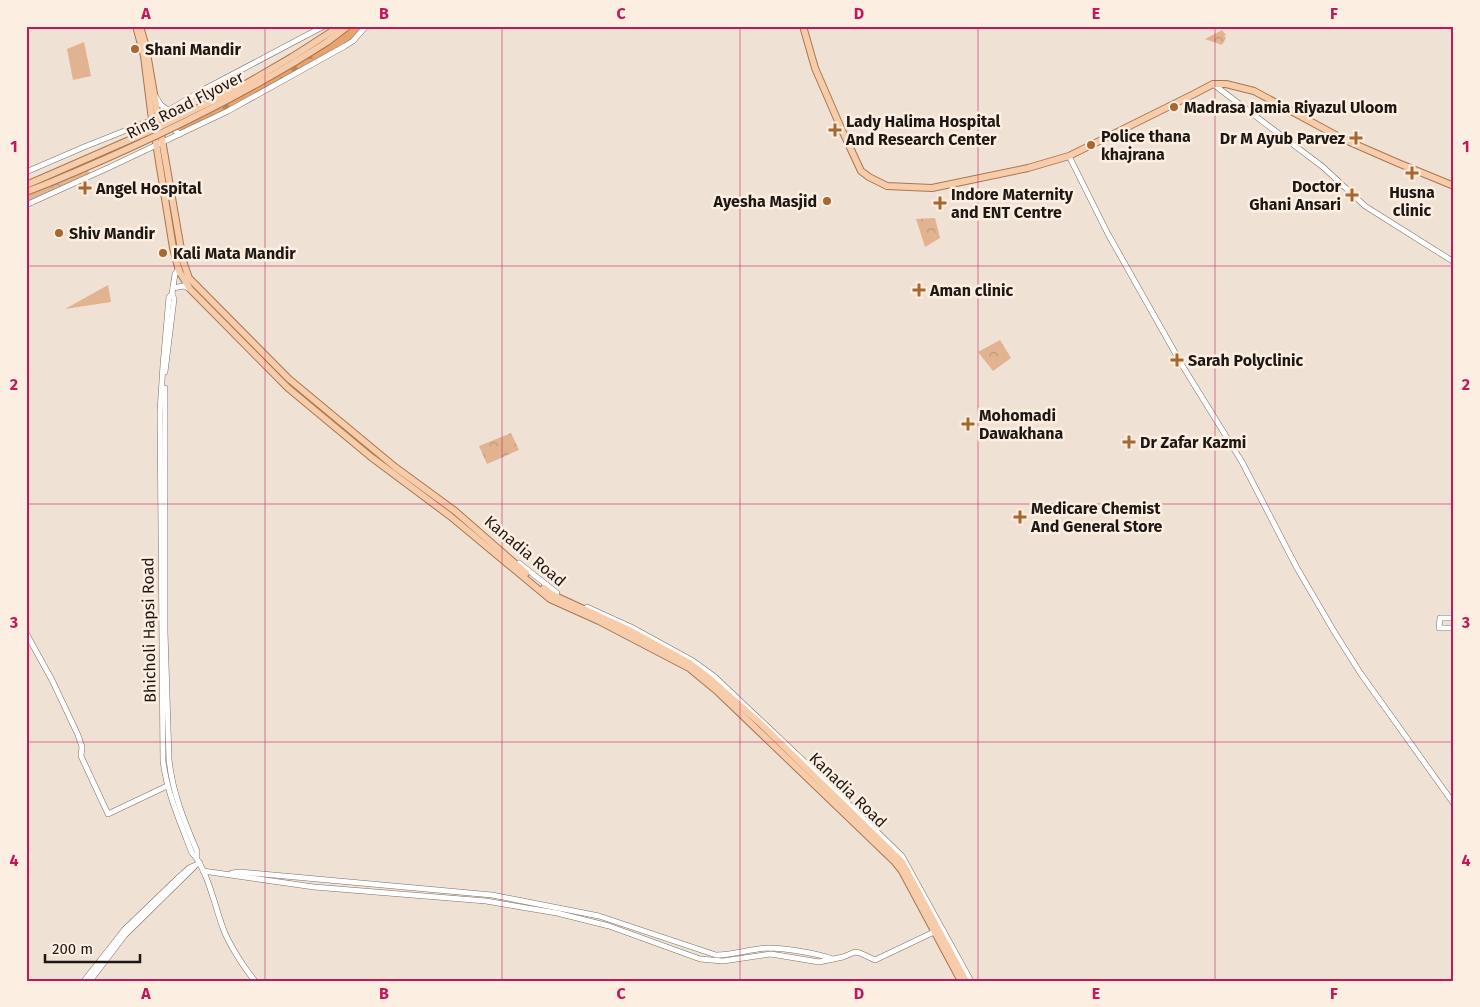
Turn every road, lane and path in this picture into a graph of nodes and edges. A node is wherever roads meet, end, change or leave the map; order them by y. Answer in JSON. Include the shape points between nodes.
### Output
{"nodes":[{"id":1,"x":136,"y":26,"type":"edge"},
{"id":2,"x":140,"y":26,"type":"edge"},
{"id":3,"x":325,"y":26,"type":"edge"},
{"id":4,"x":348,"y":26,"type":"edge"},
{"id":5,"x":366,"y":26,"type":"edge"},
{"id":6,"x":803,"y":26,"type":"edge"},
{"id":7,"x":338,"y":28,"type":"edge"},
{"id":8,"x":293,"y":59,"type":"junction"},
{"id":9,"x":1213,"y":84,"type":"junction"},
{"id":10,"x":155,"y":96,"type":"junction"},
{"id":11,"x":168,"y":110,"type":"junction"},
{"id":12,"x":155,"y":118,"type":"junction"},
{"id":13,"x":135,"y":127,"type":"junction"},
{"id":14,"x":180,"y":134,"type":"junction"},
{"id":15,"x":160,"y":143,"type":"junction"},
{"id":16,"x":148,"y":149,"type":"junction"},
{"id":17,"x":1069,"y":156,"type":"junction"},
{"id":18,"x":26,"y":172,"type":"edge"},
{"id":19,"x":48,"y":179,"type":"junction"},
{"id":20,"x":26,"y":185,"type":"edge"},
{"id":21,"x":1454,"y":186,"type":"edge"},
{"id":22,"x":26,"y":192,"type":"edge"},
{"id":23,"x":26,"y":205,"type":"edge"},
{"id":24,"x":1454,"y":262,"type":"edge"},
{"id":25,"x":182,"y":268,"type":"junction"},
{"id":26,"x":173,"y":288,"type":"junction"},
{"id":27,"x":190,"y":289,"type":"junction"},
{"id":28,"x":281,"y":377,"type":"junction"},
{"id":29,"x":502,"y":556,"type":"junction"},
{"id":30,"x":518,"y":562,"type":"dead end"},
{"id":31,"x":1454,"y":618,"type":"edge"},
{"id":32,"x":615,"y":621,"type":"junction"},
{"id":33,"x":1454,"y":628,"type":"edge"},
{"id":34,"x":26,"y":633,"type":"edge"},
{"id":35,"x":165,"y":711,"type":"junction"},
{"id":36,"x":167,"y":786,"type":"junction"},
{"id":37,"x":1454,"y":804,"type":"edge"},
{"id":38,"x":198,"y":860,"type":"junction"},
{"id":39,"x":194,"y":867,"type":"junction"},
{"id":40,"x":203,"y":871,"type":"junction"},
{"id":41,"x":224,"y":875,"type":"junction"},
{"id":42,"x":919,"y":893,"type":"junction"},
{"id":43,"x":937,"y":931,"type":"junction"},
{"id":44,"x":832,"y":959,"type":"junction"},
{"id":45,"x":84,"y":981,"type":"edge"},
{"id":46,"x":90,"y":981,"type":"edge"},
{"id":47,"x":255,"y":981,"type":"edge"},
{"id":48,"x":961,"y":981,"type":"edge"},
{"id":49,"x":966,"y":981,"type":"edge"},
{"id":50,"x":971,"y":981,"type":"edge"}],
"edges":[{"from":1,"to":12,"type":"main road"},
{"from":2,"to":10,"type":"main road"},
{"from":3,"to":7,"type":"main road"},
{"from":3,"to":11,"type":"street"},
{"from":4,"to":8,"type":"main road","name":"Ring Road Flyover","via":[[327,42]]},
{"from":5,"to":14,"type":"street","via":[[345,46]]},
{"from":6,"to":17,"type":"main road","via":[[816,68],[853,153],[862,171],[879,183],[932,188]]},
{"from":7,"to":8,"type":"main road","name":"Ring Road Flyover"},
{"from":8,"to":19,"type":"main road","name":"Ring Road Flyover","bridge":true,"via":[[242,93],[162,134]]},
{"from":9,"to":17,"type":"main road"},
{"from":9,"to":21,"type":"main road","via":[[1254,91],[1343,139]]},
{"from":9,"to":24,"type":"street","via":[[1323,167],[1365,206]]},
{"from":10,"to":11,"type":"street"},
{"from":10,"to":12,"type":"main road"},
{"from":11,"to":12,"type":"street"},
{"from":11,"to":14,"type":"street","via":[[169,125]]},
{"from":12,"to":13,"type":"street"},
{"from":12,"to":15,"type":"main road"},
{"from":13,"to":16,"type":"street","via":[[145,137]]},
{"from":13,"to":18,"type":"street"},
{"from":14,"to":15,"type":"street"},
{"from":15,"to":16,"type":"street"},
{"from":15,"to":25,"type":"main road","name":"Kanadia Road"},
{"from":15,"to":25,"type":"main road","name":"Kanadia Road","via":[[173,248]]},
{"from":16,"to":23,"type":"street"},
{"from":17,"to":37,"type":"street","via":[[1108,234],[1182,365],[1242,462],[1335,632],[1361,674]]},
{"from":19,"to":20,"type":"main road","name":"Ring Road Flyover"},
{"from":19,"to":22,"type":"main road","name":"Ring Road Flyover"},
{"from":25,"to":26,"type":"street","name":"Bhicholi Hapsi Road","via":[[175,274]]},
{"from":25,"to":27,"type":"main road","name":"Kanadia Road","via":[[182,278]]},
{"from":25,"to":28,"type":"main road","name":"Kanadia Road"},
{"from":26,"to":27,"type":"street","via":[[183,286]]},
{"from":26,"to":35,"type":"street","name":"Bhicholi Hapsi Road","via":[[169,297],[160,412]]},
{"from":27,"to":28,"type":"main road","name":"Kanadia Road"},
{"from":28,"to":29,"type":"main road","name":"Kanadia Road","via":[[334,422],[424,487]]},
{"from":29,"to":32,"type":"main road","name":"Kanadia Road","via":[[553,596]]},
{"from":29,"to":42,"type":"main road","name":"Kanadia Road","via":[[554,601],[618,631],[701,677],[894,861]]},
{"from":30,"to":32,"type":"street","via":[[554,592]]},
{"from":31,"to":33,"type":"street","via":[[1440,618],[1439,628]]},
{"from":32,"to":42,"type":"main road","name":"Kanadia Road","via":[[702,670],[781,741],[908,867]]},
{"from":34,"to":36,"type":"street","via":[[78,735],[81,756],[108,814]]},
{"from":35,"to":36,"type":"street","name":"Bhicholi Hapsi Road","via":[[163,761]]},
{"from":35,"to":38,"type":"street","via":[[171,779]]},
{"from":36,"to":38,"type":"street","name":"Bhicholi Hapsi Road","via":[[192,853]]},
{"from":38,"to":39,"type":"street"},
{"from":38,"to":40,"type":"street","name":"Bhicholi Hapsi Road"},
{"from":39,"to":45,"type":"street","via":[[179,877],[124,930]]},
{"from":39,"to":46,"type":"street","via":[[125,935]]},
{"from":40,"to":41,"type":"street"},
{"from":40,"to":47,"type":"street","name":"Bhicholi Hapsi Road","via":[[224,931]]},
{"from":41,"to":44,"type":"street","via":[[240,872],[492,895],[599,916],[716,954],[766,948]]},
{"from":41,"to":44,"type":"street","via":[[486,901],[557,913],[608,926],[713,961],[770,954],[819,962]]},
{"from":42,"to":43,"type":"main road","name":"Kanadia Road"},
{"from":42,"to":50,"type":"street"},
{"from":43,"to":44,"type":"street","via":[[875,960],[855,952]]},
{"from":43,"to":48,"type":"main road","name":"Kanadia Road"},
{"from":43,"to":49,"type":"main road","name":"Kanadia Road"}]}
